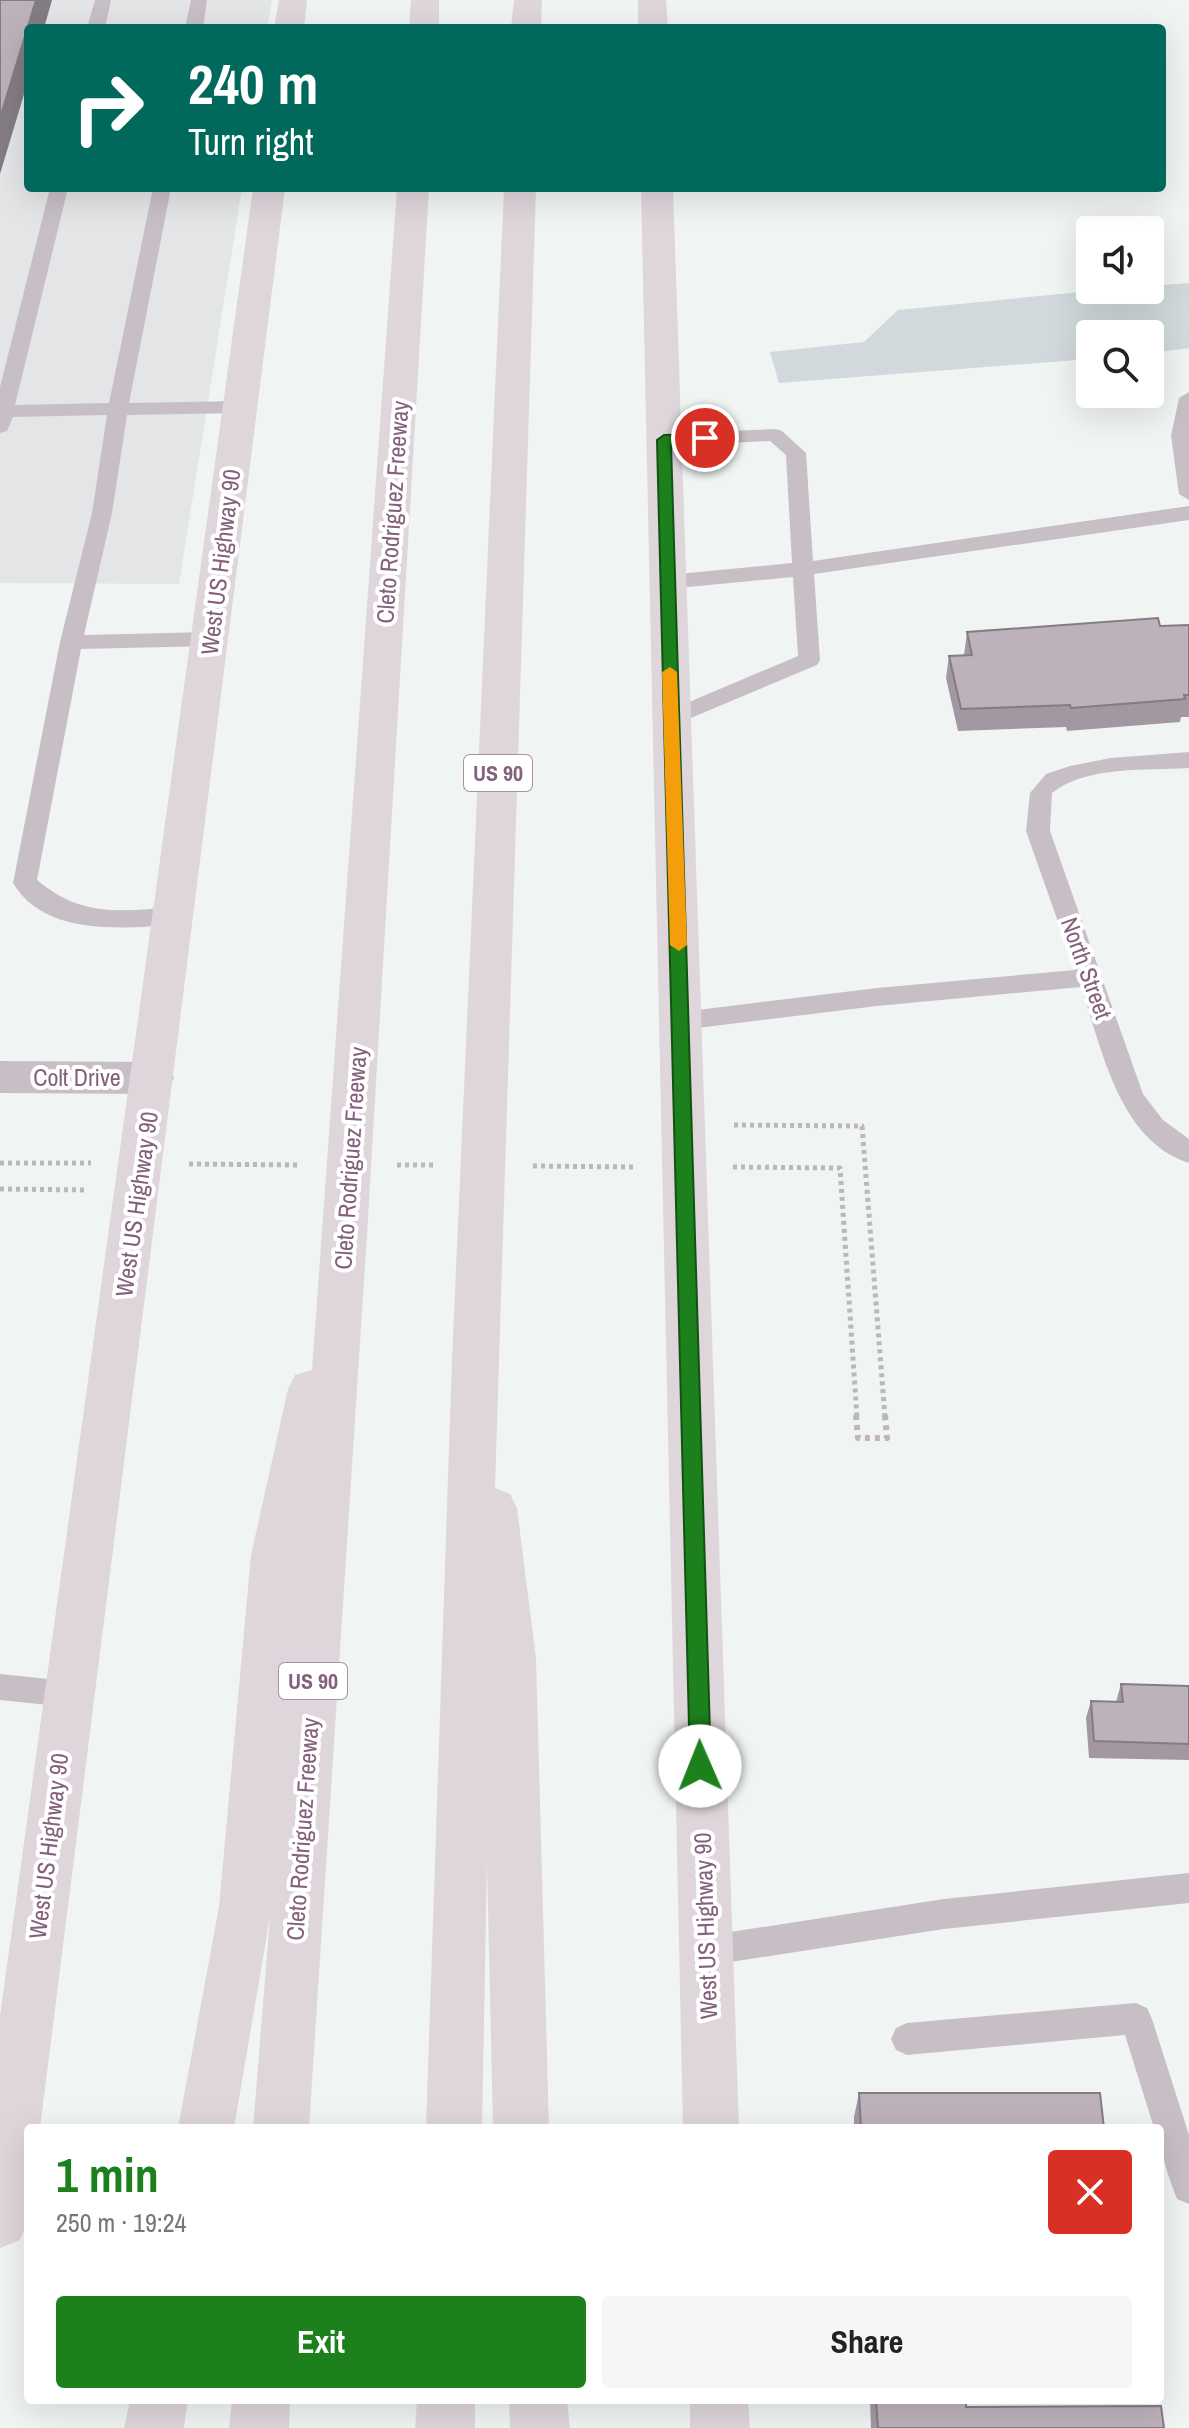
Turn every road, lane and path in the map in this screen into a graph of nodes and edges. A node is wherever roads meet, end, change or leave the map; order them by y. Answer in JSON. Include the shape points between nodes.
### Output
{"nodes":[{"id":1,"x":103,"y":0,"type":"edge"},
{"id":2,"x":199,"y":0,"type":"edge"},
{"id":3,"x":293,"y":0,"type":"edge"},
{"id":4,"x":425,"y":0,"type":"edge"},
{"id":5,"x":528,"y":0,"type":"edge"},
{"id":6,"x":652,"y":0,"type":"edge"},
{"id":7,"x":97,"y":24,"type":"edge"},
{"id":8,"x":195,"y":24,"type":"edge"},
{"id":9,"x":290,"y":24,"type":"edge"},
{"id":10,"x":424,"y":24,"type":"edge"},
{"id":11,"x":526,"y":24,"type":"edge"},
{"id":12,"x":653,"y":24,"type":"edge"},
{"id":13,"x":58,"y":192,"type":"edge"},
{"id":14,"x":161,"y":192,"type":"edge"},
{"id":15,"x":268,"y":192,"type":"edge"},
{"id":16,"x":413,"y":192,"type":"edge"},
{"id":17,"x":520,"y":192,"type":"edge"},
{"id":18,"x":657,"y":192,"type":"edge"},
{"id":19,"x":1189,"y":398,"type":"edge"},
{"id":20,"x":240,"y":407,"type":"junction"},
{"id":21,"x":118,"y":409,"type":"junction"},
{"id":22,"x":2,"y":419,"type":"edge"},
{"id":23,"x":664,"y":440,"type":"junction"},
{"id":24,"x":1189,"y":494,"type":"edge"},
{"id":25,"x":1189,"y":513,"type":"edge"},
{"id":26,"x":804,"y":569,"type":"junction"},
{"id":27,"x":667,"y":582,"type":"junction"},
{"id":28,"x":210,"y":639,"type":"junction"},
{"id":29,"x":71,"y":642,"type":"junction"},
{"id":30,"x":671,"y":718,"type":"junction"},
{"id":31,"x":1189,"y":760,"type":"edge"},
{"id":32,"x":175,"y":916,"type":"junction"},
{"id":33,"x":1091,"y":977,"type":"junction"},
{"id":34,"x":681,"y":1021,"type":"junction"},
{"id":35,"x":0,"y":1077,"type":"edge"},
{"id":36,"x":153,"y":1078,"type":"junction"},
{"id":37,"x":734,"y":1125,"type":"dead end"},
{"id":38,"x":1189,"y":1153,"type":"edge"},
{"id":39,"x":0,"y":1163,"type":"edge"},
{"id":40,"x":95,"y":1163,"type":"dead end"},
{"id":41,"x":174,"y":1164,"type":"dead end"},
{"id":42,"x":301,"y":1165,"type":"dead end"},
{"id":43,"x":396,"y":1165,"type":"dead end"},
{"id":44,"x":444,"y":1165,"type":"dead end"},
{"id":45,"x":523,"y":1166,"type":"dead end"},
{"id":46,"x":650,"y":1167,"type":"dead end"},
{"id":47,"x":729,"y":1167,"type":"dead end"},
{"id":48,"x":0,"y":1189,"type":"edge"},
{"id":49,"x":89,"y":1190,"type":"dead end"},
{"id":50,"x":345,"y":1235,"type":"junction"},
{"id":51,"x":475,"y":1359,"type":"junction"},
{"id":52,"x":0,"y":1687,"type":"edge"},
{"id":53,"x":68,"y":1694,"type":"junction"},
{"id":54,"x":1189,"y":1888,"type":"edge"},
{"id":55,"x":705,"y":1951,"type":"junction"},
{"id":56,"x":907,"y":2039,"type":"dead end"},
{"id":57,"x":207,"y":2124,"type":"edge"},
{"id":58,"x":281,"y":2124,"type":"edge"},
{"id":59,"x":454,"y":2124,"type":"edge"},
{"id":60,"x":521,"y":2124,"type":"edge"},
{"id":61,"x":711,"y":2124,"type":"edge"},
{"id":62,"x":1189,"y":2187,"type":"edge"},
{"id":63,"x":0,"y":2220,"type":"edge"},
{"id":64,"x":158,"y":2404,"type":"edge"},
{"id":65,"x":261,"y":2404,"type":"edge"},
{"id":66,"x":446,"y":2404,"type":"edge"},
{"id":67,"x":538,"y":2404,"type":"edge"},
{"id":68,"x":719,"y":2404,"type":"edge"},
{"id":69,"x":154,"y":2428,"type":"edge"},
{"id":70,"x":259,"y":2428,"type":"edge"},
{"id":71,"x":445,"y":2428,"type":"edge"},
{"id":72,"x":540,"y":2428,"type":"edge"},
{"id":73,"x":720,"y":2428,"type":"edge"}],
"edges":[{"from":1,"to":7,"type":"lane"},
{"from":2,"to":8,"type":"lane"},
{"from":3,"to":9,"type":"main road"},
{"from":4,"to":10,"type":"main road"},
{"from":5,"to":11,"type":"main road"},
{"from":6,"to":12,"type":"main road"},
{"from":13,"to":22,"type":"lane"},
{"from":14,"to":21,"type":"lane"},
{"from":15,"to":20,"type":"main road","name":"West US Highway 90"},
{"from":16,"to":50,"type":"main road","name":"Cleto Rodriguez Freeway","number":"US 90"},
{"from":17,"to":51,"type":"main road","number":"US 90"},
{"from":18,"to":23,"type":"main road","name":"West US Highway 90"},
{"from":19,"to":24,"type":"lane","via":[[1181,436]]},
{"from":20,"to":21,"type":"lane"},
{"from":20,"to":28,"type":"main road","name":"West US Highway 90"},
{"from":21,"to":22,"type":"lane"},
{"from":21,"to":29,"type":"lane","via":[[102,513]]},
{"from":23,"to":26,"type":"lane","via":[[775,435],[796,453]]},
{"from":23,"to":27,"type":"main road","name":"West US Highway 90"},
{"from":25,"to":26,"type":"lane"},
{"from":26,"to":27,"type":"lane"},
{"from":26,"to":30,"type":"lane","via":[[809,660]]},
{"from":27,"to":30,"type":"main road","name":"West US Highway 90"},
{"from":28,"to":29,"type":"lane"},
{"from":28,"to":32,"type":"main road","name":"West US Highway 90"},
{"from":29,"to":32,"type":"lane","via":[[25,883],[45,903],[88,920]]},
{"from":30,"to":34,"type":"main road","name":"West US Highway 90"},
{"from":31,"to":33,"type":"lane","name":"North Street","via":[[1068,773],[1045,787],[1038,804],[1038,831]]},
{"from":32,"to":36,"type":"main road","name":"West US Highway 90"},
{"from":33,"to":34,"type":"lane"},
{"from":33,"to":38,"type":"lane","name":"North Street","via":[[1132,1097],[1154,1127]]},
{"from":34,"to":55,"type":"main road","name":"West US Highway 90"},
{"from":35,"to":36,"type":"street","name":"Colt Drive"},
{"from":36,"to":53,"type":"main road","name":"West US Highway 90"},
{"from":37,"to":47,"type":"path","via":[[862,1126],[887,1438],[858,1438],[840,1168]]},
{"from":39,"to":40,"type":"path"},
{"from":41,"to":42,"type":"path"},
{"from":43,"to":44,"type":"path"},
{"from":45,"to":46,"type":"path"},
{"from":48,"to":49,"type":"path"},
{"from":50,"to":57,"type":"main road","via":[[275,1555],[245,1907]]},
{"from":50,"to":58,"type":"main road","name":"Cleto Rodriguez Freeway","number":"US 90"},
{"from":51,"to":59,"type":"main road","number":"US 90"},
{"from":51,"to":60,"type":"main road","via":[[511,1658]]},
{"from":52,"to":53,"type":"lane"},
{"from":53,"to":63,"type":"main road","name":"West US Highway 90"},
{"from":54,"to":55,"type":"lane","via":[[944,1914]]},
{"from":55,"to":61,"type":"main road","name":"West US Highway 90"},
{"from":56,"to":62,"type":"lane","via":[[1136,2019]]},
{"from":64,"to":69,"type":"main road"},
{"from":65,"to":70,"type":"main road"},
{"from":66,"to":71,"type":"main road"},
{"from":67,"to":72,"type":"main road"},
{"from":68,"to":73,"type":"main road"}]}
